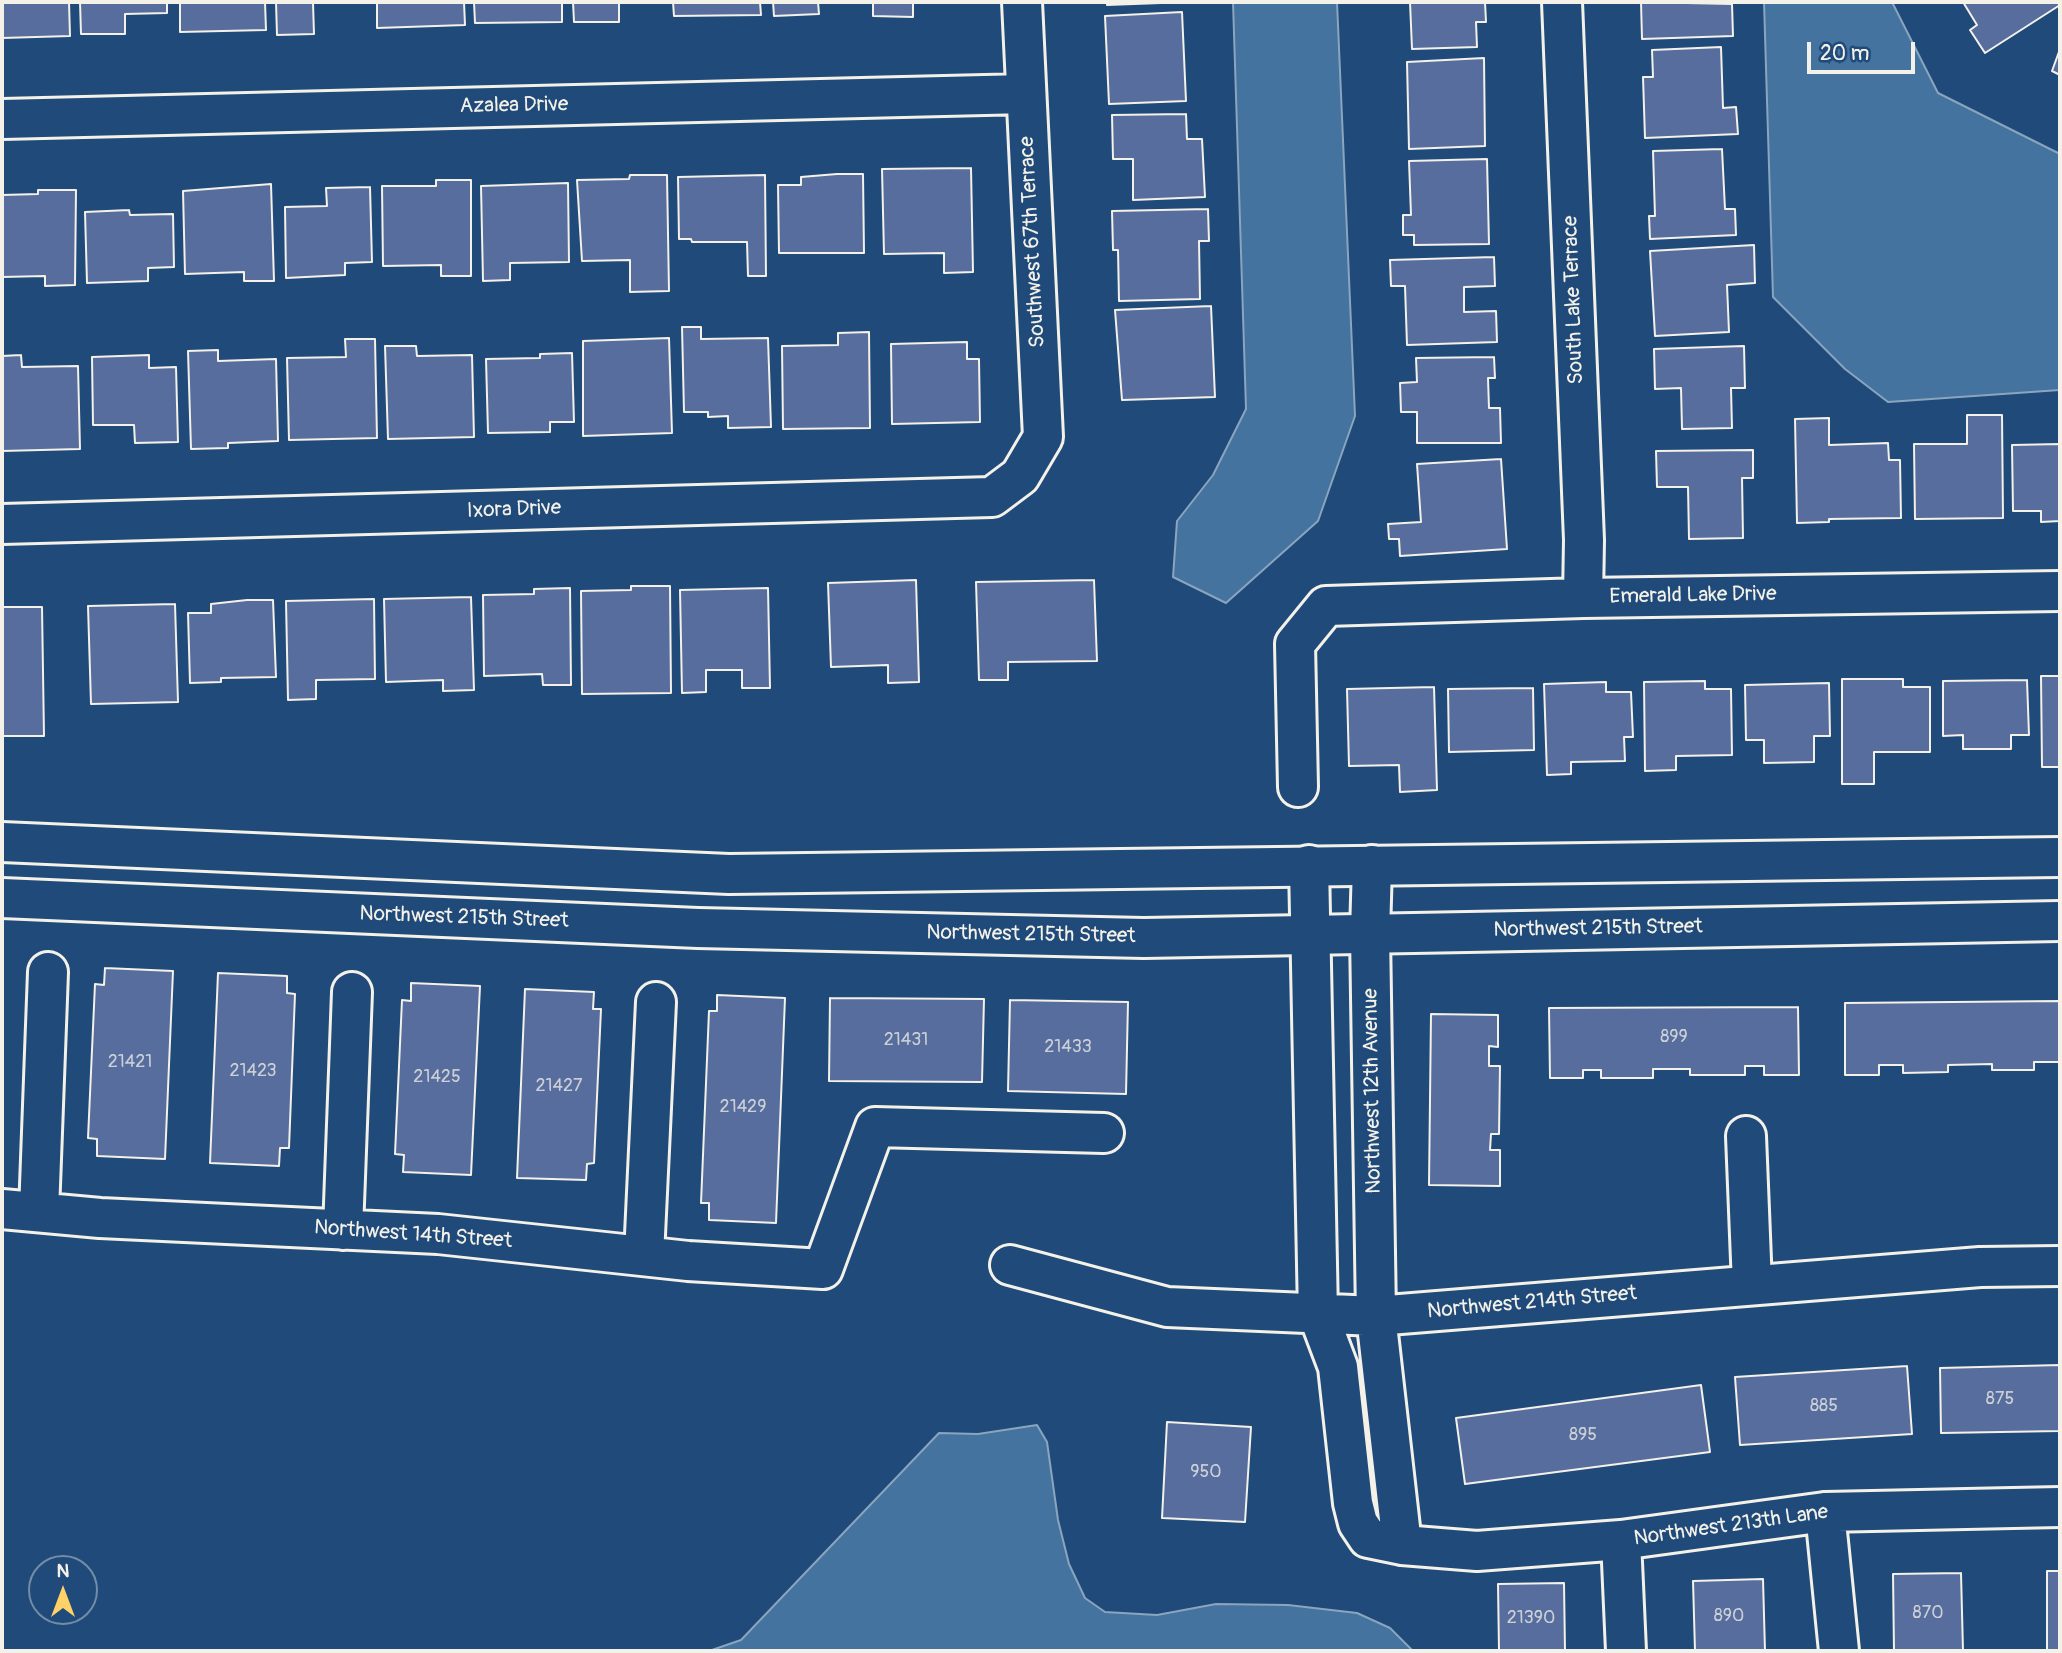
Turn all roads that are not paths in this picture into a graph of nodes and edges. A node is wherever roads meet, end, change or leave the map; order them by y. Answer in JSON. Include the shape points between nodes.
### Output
{"nodes":[{"id":1,"x":1022,"y":2,"type":"edge"},
{"id":2,"x":1562,"y":2,"type":"edge"},
{"id":3,"x":1026,"y":94,"type":"junction"},
{"id":4,"x":2,"y":118,"type":"edge"},
{"id":5,"x":1020,"y":476,"type":"joint"},
{"id":6,"x":2,"y":524,"type":"edge"},
{"id":7,"x":2060,"y":591,"type":"edge"},
{"id":8,"x":1583,"y":598,"type":"junction"},
{"id":9,"x":1298,"y":787,"type":"dead end"},
{"id":10,"x":2,"y":842,"type":"edge"},
{"id":11,"x":2060,"y":857,"type":"edge"},
{"id":12,"x":1309,"y":865,"type":"junction"},
{"id":13,"x":1373,"y":865,"type":"junction"},
{"id":14,"x":2,"y":898,"type":"edge"},
{"id":15,"x":2060,"y":921,"type":"edge"},
{"id":16,"x":1370,"y":933,"type":"junction"},
{"id":17,"x":1310,"y":935,"type":"junction"},
{"id":18,"x":48,"y":972,"type":"dead end"},
{"id":19,"x":352,"y":992,"type":"dead end"},
{"id":20,"x":656,"y":1002,"type":"dead end"},
{"id":21,"x":1104,"y":1133,"type":"dead end"},
{"id":22,"x":1746,"y":1136,"type":"dead end"},
{"id":23,"x":20,"y":1211,"type":"edge"},
{"id":24,"x":343,"y":1230,"type":"junction"},
{"id":25,"x":644,"y":1256,"type":"junction"},
{"id":26,"x":1010,"y":1265,"type":"dead end"},
{"id":27,"x":2060,"y":1266,"type":"edge"},
{"id":28,"x":1752,"y":1285,"type":"junction"},
{"id":29,"x":1318,"y":1314,"type":"junction"},
{"id":30,"x":1376,"y":1317,"type":"junction"},
{"id":31,"x":2060,"y":1507,"type":"edge"},
{"id":32,"x":1825,"y":1511,"type":"junction"},
{"id":33,"x":1621,"y":1540,"type":"junction"},
{"id":34,"x":1402,"y":1545,"type":"junction"},
{"id":35,"x":1626,"y":1651,"type":"edge"},
{"id":36,"x":1839,"y":1651,"type":"edge"}],
"edges":[{"from":1,"to":3,"type":"street","name":"Southwest 67th Terrace"},
{"from":2,"to":8,"type":"street","name":"South Lake Terrace"},
{"from":3,"to":4,"type":"street","name":"Azalea Drive"},
{"from":3,"to":5,"type":"street","name":"Southwest 67th Terrace","via":[[1043,438]]},
{"from":5,"to":6,"type":"street","name":"Ixora Drive","via":[[992,497]]},
{"from":7,"to":8,"type":"street","name":"Emerald Lake Drive"},
{"from":8,"to":9,"type":"street","name":"Emerald Lake Drive","via":[[1326,606],[1295,644]]},
{"from":10,"to":12,"type":"street","via":[[729,874]]},
{"from":11,"to":13,"type":"street"},
{"from":12,"to":13,"type":"street"},
{"from":12,"to":17,"type":"street"},
{"from":13,"to":16,"type":"street","name":"Northwest 12th Avenue"},
{"from":14,"to":17,"type":"street","name":"Northwest 215th Street","via":[[698,928],[1144,938]]},
{"from":15,"to":16,"type":"street","name":"Northwest 215th Street"},
{"from":16,"to":17,"type":"street","name":"Northwest 215th Street"},
{"from":16,"to":30,"type":"street","name":"Northwest 12th Avenue"},
{"from":17,"to":29,"type":"street"},
{"from":18,"to":23,"type":"street"},
{"from":19,"to":24,"type":"street"},
{"from":20,"to":25,"type":"street"},
{"from":21,"to":25,"type":"street","name":"Northwest 14th Street","via":[[875,1127],[823,1269]]},
{"from":22,"to":28,"type":"street"},
{"from":23,"to":24,"type":"street","name":"Northwest 14th Street"},
{"from":24,"to":25,"type":"street","name":"Northwest 14th Street","via":[[438,1234]]},
{"from":26,"to":29,"type":"street","name":"Northwest 214th Street","via":[[1167,1307]]},
{"from":27,"to":28,"type":"street","name":"Northwest 214th Street","via":[[1980,1267]]},
{"from":28,"to":30,"type":"street","name":"Northwest 214th Street"},
{"from":29,"to":30,"type":"street","name":"Northwest 214th Street"},
{"from":29,"to":34,"type":"street","name":"Northwest 213th Lane","via":[[1338,1367],[1358,1523],[1368,1538]]},
{"from":30,"to":34,"type":"street"},
{"from":31,"to":32,"type":"street","name":"Northwest 213th Lane"},
{"from":32,"to":33,"type":"street","name":"Northwest 213th Lane"},
{"from":32,"to":36,"type":"street"},
{"from":33,"to":34,"type":"street","name":"Northwest 213th Lane","via":[[1477,1551]]},
{"from":33,"to":35,"type":"street"}]}
